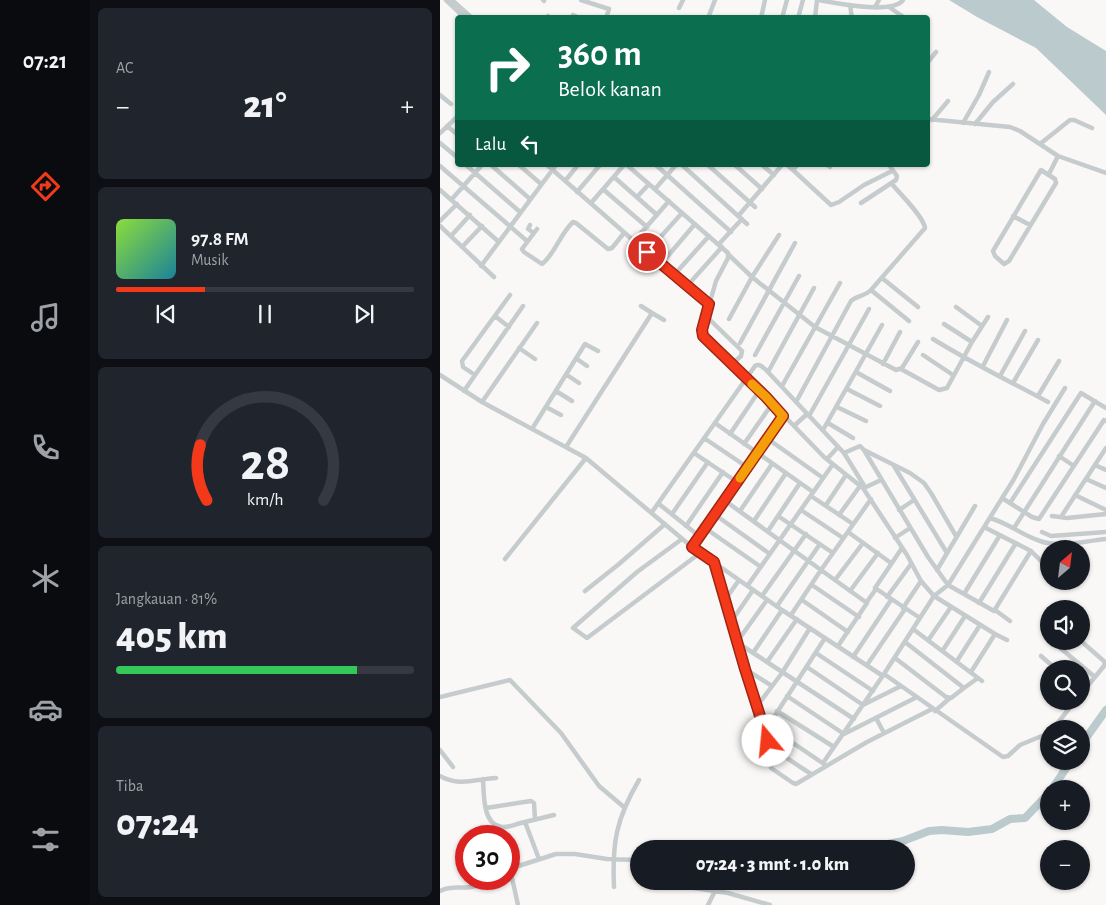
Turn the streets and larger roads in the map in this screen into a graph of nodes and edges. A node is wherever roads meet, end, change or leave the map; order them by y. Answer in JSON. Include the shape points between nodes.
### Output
{"nodes":[{"id":1,"x":581,"y":0,"type":"edge"},
{"id":2,"x":605,"y":0,"type":"edge"},
{"id":3,"x":683,"y":0,"type":"edge"},
{"id":4,"x":715,"y":0,"type":"edge"},
{"id":5,"x":765,"y":0,"type":"edge"},
{"id":6,"x":787,"y":0,"type":"edge"},
{"id":7,"x":803,"y":0,"type":"edge"},
{"id":8,"x":818,"y":0,"type":"edge"},
{"id":9,"x":879,"y":0,"type":"edge"},
{"id":10,"x":904,"y":0,"type":"edge"},
{"id":11,"x":451,"y":1,"type":"edge"},
{"id":12,"x":834,"y":1,"type":"edge"},
{"id":13,"x":850,"y":6,"type":"junction"},
{"id":14,"x":603,"y":7,"type":"junction"},
{"id":15,"x":875,"y":7,"type":"junction"},
{"id":16,"x":889,"y":7,"type":"junction"},
{"id":17,"x":679,"y":8,"type":"dead end"},
{"id":18,"x":465,"y":15,"type":"edge"},
{"id":19,"x":607,"y":15,"type":"edge"},
{"id":20,"x":709,"y":15,"type":"edge"},
{"id":21,"x":762,"y":15,"type":"edge"},
{"id":22,"x":783,"y":15,"type":"edge"},
{"id":23,"x":799,"y":15,"type":"edge"},
{"id":24,"x":815,"y":15,"type":"edge"},
{"id":25,"x":852,"y":15,"type":"edge"},
{"id":26,"x":901,"y":15,"type":"edge"},
{"id":27,"x":936,"y":52,"type":"dead end"},
{"id":28,"x":930,"y":60,"type":"edge"},
{"id":29,"x":989,"y":72,"type":"dead end"},
{"id":30,"x":1013,"y":84,"type":"dead end"},
{"id":31,"x":440,"y":96,"type":"edge"},
{"id":32,"x":948,"y":100,"type":"dead end"},
{"id":33,"x":451,"y":104,"type":"dead end"},
{"id":34,"x":455,"y":119,"type":"edge"},
{"id":35,"x":930,"y":119,"type":"edge"},
{"id":36,"x":963,"y":122,"type":"junction"},
{"id":37,"x":975,"y":124,"type":"junction"},
{"id":38,"x":447,"y":126,"type":"junction"},
{"id":39,"x":1092,"y":128,"type":"dead end"},
{"id":40,"x":440,"y":133,"type":"edge"},
{"id":41,"x":455,"y":133,"type":"edge"},
{"id":42,"x":440,"y":143,"type":"edge"},
{"id":43,"x":1040,"y":144,"type":"junction"},
{"id":44,"x":455,"y":156,"type":"edge"},
{"id":45,"x":1058,"y":156,"type":"junction"},
{"id":46,"x":440,"y":166,"type":"edge"},
{"id":47,"x":468,"y":167,"type":"edge"},
{"id":48,"x":480,"y":167,"type":"edge"},
{"id":49,"x":493,"y":167,"type":"edge"},
{"id":50,"x":521,"y":167,"type":"edge"},
{"id":51,"x":548,"y":167,"type":"edge"},
{"id":52,"x":554,"y":167,"type":"edge"},
{"id":53,"x":576,"y":167,"type":"edge"},
{"id":54,"x":598,"y":167,"type":"edge"},
{"id":55,"x":623,"y":167,"type":"edge"},
{"id":56,"x":628,"y":167,"type":"edge"},
{"id":57,"x":658,"y":167,"type":"edge"},
{"id":58,"x":674,"y":167,"type":"edge"},
{"id":59,"x":684,"y":167,"type":"edge"},
{"id":60,"x":710,"y":167,"type":"edge"},
{"id":61,"x":736,"y":167,"type":"edge"},
{"id":62,"x":764,"y":167,"type":"edge"},
{"id":63,"x":780,"y":167,"type":"edge"},
{"id":64,"x":790,"y":167,"type":"edge"},
{"id":65,"x":796,"y":167,"type":"edge"},
{"id":66,"x":890,"y":167,"type":"edge"},
{"id":67,"x":552,"y":170,"type":"junction"},
{"id":68,"x":794,"y":170,"type":"junction"},
{"id":69,"x":892,"y":171,"type":"junction"},
{"id":70,"x":1106,"y":173,"type":"edge"},
{"id":71,"x":475,"y":174,"type":"junction"},
{"id":72,"x":1049,"y":174,"type":"junction"},
{"id":73,"x":774,"y":175,"type":"junction"},
{"id":74,"x":667,"y":176,"type":"junction"},
{"id":75,"x":614,"y":177,"type":"junction"},
{"id":76,"x":565,"y":181,"type":"junction"},
{"id":77,"x":541,"y":184,"type":"junction"},
{"id":78,"x":649,"y":184,"type":"junction"},
{"id":79,"x":892,"y":184,"type":"junction"},
{"id":80,"x":463,"y":187,"type":"junction"},
{"id":81,"x":655,"y":189,"type":"junction"},
{"id":82,"x":762,"y":189,"type":"junction"},
{"id":83,"x":604,"y":190,"type":"junction"},
{"id":84,"x":441,"y":192,"type":"edge"},
{"id":85,"x":577,"y":192,"type":"junction"},
{"id":86,"x":637,"y":197,"type":"junction"},
{"id":87,"x":530,"y":199,"type":"junction"},
{"id":88,"x":452,"y":200,"type":"junction"},
{"id":89,"x":669,"y":202,"type":"junction"},
{"id":90,"x":750,"y":202,"type":"junction"},
{"id":91,"x":591,"y":203,"type":"junction"},
{"id":92,"x":861,"y":203,"type":"dead end"},
{"id":93,"x":457,"y":204,"type":"junction"},
{"id":94,"x":755,"y":207,"type":"dead end"},
{"id":95,"x":520,"y":212,"type":"junction"},
{"id":96,"x":682,"y":213,"type":"junction"},
{"id":97,"x":470,"y":215,"type":"junction"},
{"id":98,"x":657,"y":215,"type":"junction"},
{"id":99,"x":1013,"y":216,"type":"junction"},
{"id":100,"x":740,"y":217,"type":"junction"},
{"id":101,"x":440,"y":221,"type":"edge"},
{"id":102,"x":695,"y":224,"type":"junction"},
{"id":103,"x":748,"y":224,"type":"dead end"},
{"id":104,"x":530,"y":225,"type":"dead end"},
{"id":105,"x":1030,"y":225,"type":"junction"},
{"id":106,"x":440,"y":226,"type":"edge"},
{"id":107,"x":482,"y":226,"type":"junction"},
{"id":108,"x":510,"y":227,"type":"junction"},
{"id":109,"x":647,"y":227,"type":"junction"},
{"id":110,"x":731,"y":232,"type":"junction"},
{"id":111,"x":624,"y":233,"type":"junction"},
{"id":112,"x":779,"y":235,"type":"dead end"},
{"id":113,"x":451,"y":236,"type":"junction"},
{"id":114,"x":709,"y":236,"type":"junction"},
{"id":115,"x":527,"y":241,"type":"junction"},
{"id":116,"x":634,"y":241,"type":"junction"},
{"id":117,"x":499,"y":242,"type":"junction"},
{"id":118,"x":796,"y":243,"type":"dead end"},
{"id":119,"x":720,"y":246,"type":"junction"},
{"id":120,"x":462,"y":247,"type":"junction"},
{"id":121,"x":647,"y":252,"type":"junction"},
{"id":122,"x":731,"y":257,"type":"junction"},
{"id":123,"x":661,"y":264,"type":"junction"},
{"id":124,"x":481,"y":266,"type":"junction"},
{"id":125,"x":674,"y":275,"type":"junction"},
{"id":126,"x":751,"y":276,"type":"junction"},
{"id":127,"x":799,"y":276,"type":"dead end"},
{"id":128,"x":494,"y":277,"type":"dead end"},
{"id":129,"x":882,"y":278,"type":"junction"},
{"id":130,"x":840,"y":283,"type":"dead end"},
{"id":131,"x":687,"y":286,"type":"junction"},
{"id":132,"x":814,"y":288,"type":"dead end"},
{"id":133,"x":769,"y":290,"type":"junction"},
{"id":134,"x":871,"y":290,"type":"junction"},
{"id":135,"x":510,"y":295,"type":"dead end"},
{"id":136,"x":784,"y":303,"type":"junction"},
{"id":137,"x":709,"y":304,"type":"junction"},
{"id":138,"x":523,"y":306,"type":"dead end"},
{"id":139,"x":641,"y":306,"type":"dead end"},
{"id":140,"x":918,"y":307,"type":"dead end"},
{"id":141,"x":956,"y":307,"type":"dead end"},
{"id":142,"x":869,"y":309,"type":"dead end"},
{"id":143,"x":652,"y":313,"type":"junction"},
{"id":144,"x":800,"y":315,"type":"junction"},
{"id":145,"x":495,"y":316,"type":"junction"},
{"id":146,"x":706,"y":316,"type":"junction"},
{"id":147,"x":988,"y":317,"type":"dead end"},
{"id":148,"x":729,"y":319,"type":"dead end"},
{"id":149,"x":664,"y":320,"type":"dead end"},
{"id":150,"x":1006,"y":320,"type":"dead end"},
{"id":151,"x":909,"y":321,"type":"dead end"},
{"id":152,"x":537,"y":322,"type":"dead end"},
{"id":153,"x":944,"y":324,"type":"dead end"},
{"id":154,"x":882,"y":325,"type":"dead end"},
{"id":155,"x":982,"y":326,"type":"junction"},
{"id":156,"x":509,"y":327,"type":"junction"},
{"id":157,"x":815,"y":327,"type":"junction"},
{"id":158,"x":1025,"y":331,"type":"dead end"},
{"id":159,"x":900,"y":332,"type":"dead end"},
{"id":160,"x":832,"y":337,"type":"junction"},
{"id":161,"x":933,"y":339,"type":"dead end"},
{"id":162,"x":1038,"y":340,"type":"dead end"},
{"id":163,"x":918,"y":342,"type":"dead end"},
{"id":164,"x":972,"y":342,"type":"junction"},
{"id":165,"x":740,"y":343,"type":"dead end"},
{"id":166,"x":849,"y":346,"type":"junction"},
{"id":167,"x":519,"y":348,"type":"junction"},
{"id":168,"x":598,"y":351,"type":"dead end"},
{"id":169,"x":866,"y":354,"type":"junction"},
{"id":170,"x":755,"y":355,"type":"dead end"},
{"id":171,"x":923,"y":355,"type":"dead end"},
{"id":172,"x":964,"y":358,"type":"junction"},
{"id":173,"x":535,"y":359,"type":"dead end"},
{"id":174,"x":577,"y":359,"type":"junction"},
{"id":175,"x":1059,"y":361,"type":"dead end"},
{"id":176,"x":732,"y":364,"type":"junction"},
{"id":177,"x":882,"y":364,"type":"junction"},
{"id":178,"x":587,"y":366,"type":"dead end"},
{"id":179,"x":983,"y":366,"type":"junction"},
{"id":180,"x":901,"y":370,"type":"junction"},
{"id":181,"x":768,"y":372,"type":"junction"},
{"id":182,"x":856,"y":372,"type":"junction"},
{"id":183,"x":475,"y":375,"type":"junction"},
{"id":184,"x":566,"y":375,"type":"junction"},
{"id":185,"x":953,"y":375,"type":"junction"},
{"id":186,"x":440,"y":376,"type":"edge"},
{"id":187,"x":1000,"y":376,"type":"junction"},
{"id":188,"x":746,"y":379,"type":"junction"},
{"id":189,"x":579,"y":383,"type":"dead end"},
{"id":190,"x":1013,"y":383,"type":"junction"},
{"id":191,"x":782,"y":386,"type":"junction"},
{"id":192,"x":1065,"y":388,"type":"dead end"},
{"id":193,"x":847,"y":389,"type":"junction"},
{"id":194,"x":464,"y":391,"type":"junction"},
{"id":195,"x":556,"y":391,"type":"junction"},
{"id":196,"x":760,"y":391,"type":"junction"},
{"id":197,"x":890,"y":391,"type":"dead end"},
{"id":198,"x":1038,"y":396,"type":"junction"},
{"id":199,"x":572,"y":400,"type":"dead end"},
{"id":200,"x":1095,"y":401,"type":"junction"},
{"id":201,"x":482,"y":402,"type":"junction"},
{"id":202,"x":796,"y":402,"type":"junction"},
{"id":203,"x":1048,"y":402,"type":"dead end"},
{"id":204,"x":772,"y":404,"type":"junction"},
{"id":205,"x":880,"y":406,"type":"dead end"},
{"id":206,"x":546,"y":407,"type":"junction"},
{"id":207,"x":837,"y":407,"type":"junction"},
{"id":208,"x":1106,"y":408,"type":"edge"},
{"id":209,"x":561,"y":415,"type":"dead end"},
{"id":210,"x":808,"y":415,"type":"junction"},
{"id":211,"x":783,"y":416,"type":"junction"},
{"id":212,"x":1105,"y":419,"type":"edge"},
{"id":213,"x":866,"y":421,"type":"dead end"},
{"id":214,"x":828,"y":423,"type":"junction"},
{"id":215,"x":714,"y":424,"type":"junction"},
{"id":216,"x":794,"y":426,"type":"junction"},
{"id":217,"x":532,"y":429,"type":"junction"},
{"id":218,"x":823,"y":430,"type":"junction"},
{"id":219,"x":730,"y":434,"type":"junction"},
{"id":220,"x":704,"y":438,"type":"junction"},
{"id":221,"x":853,"y":438,"type":"dead end"},
{"id":222,"x":768,"y":439,"type":"junction"},
{"id":223,"x":744,"y":444,"type":"junction"},
{"id":224,"x":566,"y":447,"type":"junction"},
{"id":225,"x":838,"y":447,"type":"junction"},
{"id":226,"x":1106,"y":448,"type":"edge"},
{"id":227,"x":864,"y":450,"type":"junction"},
{"id":228,"x":694,"y":452,"type":"junction"},
{"id":229,"x":757,"y":453,"type":"junction"},
{"id":230,"x":844,"y":454,"type":"junction"},
{"id":231,"x":1059,"y":456,"type":"junction"},
{"id":232,"x":586,"y":458,"type":"junction"},
{"id":233,"x":827,"y":459,"type":"junction"},
{"id":234,"x":708,"y":462,"type":"junction"},
{"id":235,"x":772,"y":464,"type":"junction"},
{"id":236,"x":832,"y":464,"type":"junction"},
{"id":237,"x":893,"y":465,"type":"junction"},
{"id":238,"x":1094,"y":465,"type":"junction"},
{"id":239,"x":1074,"y":466,"type":"junction"},
{"id":240,"x":747,"y":467,"type":"junction"},
{"id":241,"x":1106,"y":470,"type":"edge"},
{"id":242,"x":723,"y":472,"type":"junction"},
{"id":243,"x":786,"y":473,"type":"junction"},
{"id":244,"x":846,"y":474,"type":"junction"},
{"id":245,"x":823,"y":478,"type":"junction"},
{"id":246,"x":1086,"y":478,"type":"junction"},
{"id":247,"x":881,"y":480,"type":"junction"},
{"id":248,"x":737,"y":482,"type":"junction"},
{"id":249,"x":800,"y":483,"type":"junction"},
{"id":250,"x":862,"y":487,"type":"junction"},
{"id":251,"x":1106,"y":488,"type":"edge"},
{"id":252,"x":812,"y":494,"type":"junction"},
{"id":253,"x":1075,"y":495,"type":"junction"},
{"id":254,"x":1002,"y":498,"type":"junction"},
{"id":255,"x":871,"y":499,"type":"junction"},
{"id":256,"x":724,"y":500,"type":"junction"},
{"id":257,"x":914,"y":500,"type":"junction"},
{"id":258,"x":1010,"y":503,"type":"junction"},
{"id":259,"x":659,"y":504,"type":"junction"},
{"id":260,"x":826,"y":505,"type":"junction"},
{"id":261,"x":975,"y":506,"type":"dead end"},
{"id":262,"x":801,"y":510,"type":"junction"},
{"id":263,"x":899,"y":510,"type":"junction"},
{"id":264,"x":1066,"y":510,"type":"junction"},
{"id":265,"x":1106,"y":510,"type":"edge"},
{"id":266,"x":740,"y":511,"type":"junction"},
{"id":267,"x":652,"y":512,"type":"junction"},
{"id":268,"x":1024,"y":512,"type":"junction"},
{"id":269,"x":672,"y":514,"type":"junction"},
{"id":270,"x":714,"y":514,"type":"junction"},
{"id":271,"x":1106,"y":514,"type":"edge"},
{"id":272,"x":839,"y":515,"type":"junction"},
{"id":273,"x":778,"y":516,"type":"junction"},
{"id":274,"x":1052,"y":516,"type":"dead end"},
{"id":275,"x":1061,"y":517,"type":"junction"},
{"id":276,"x":1078,"y":517,"type":"junction"},
{"id":277,"x":990,"y":518,"type":"junction"},
{"id":278,"x":754,"y":521,"type":"junction"},
{"id":279,"x":665,"y":524,"type":"junction"},
{"id":280,"x":853,"y":524,"type":"junction"},
{"id":281,"x":791,"y":525,"type":"junction"},
{"id":282,"x":686,"y":526,"type":"junction"},
{"id":283,"x":984,"y":527,"type":"junction"},
{"id":284,"x":705,"y":528,"type":"junction"},
{"id":285,"x":910,"y":528,"type":"junction"},
{"id":286,"x":1014,"y":528,"type":"junction"},
{"id":287,"x":768,"y":531,"type":"junction"},
{"id":288,"x":848,"y":532,"type":"junction"},
{"id":289,"x":1042,"y":532,"type":"dead end"},
{"id":290,"x":1106,"y":532,"type":"edge"},
{"id":291,"x":806,"y":534,"type":"junction"},
{"id":292,"x":1000,"y":535,"type":"junction"},
{"id":293,"x":699,"y":536,"type":"junction"},
{"id":294,"x":956,"y":536,"type":"junction"},
{"id":295,"x":843,"y":538,"type":"junction"},
{"id":296,"x":895,"y":538,"type":"junction"},
{"id":297,"x":682,"y":539,"type":"junction"},
{"id":298,"x":1106,"y":539,"type":"edge"},
{"id":299,"x":781,"y":540,"type":"junction"},
{"id":300,"x":863,"y":543,"type":"junction"},
{"id":301,"x":1016,"y":543,"type":"junction"},
{"id":302,"x":820,"y":544,"type":"junction"},
{"id":303,"x":692,"y":547,"type":"junction"},
{"id":304,"x":902,"y":548,"type":"junction"},
{"id":305,"x":795,"y":550,"type":"junction"},
{"id":306,"x":1031,"y":551,"type":"junction"},
{"id":307,"x":700,"y":552,"type":"junction"},
{"id":308,"x":833,"y":553,"type":"junction"},
{"id":309,"x":878,"y":553,"type":"junction"},
{"id":310,"x":947,"y":553,"type":"junction"},
{"id":311,"x":770,"y":554,"type":"junction"},
{"id":312,"x":505,"y":559,"type":"dead end"},
{"id":313,"x":1040,"y":560,"type":"edge"},
{"id":314,"x":810,"y":561,"type":"junction"},
{"id":315,"x":714,"y":562,"type":"junction"},
{"id":316,"x":891,"y":564,"type":"junction"},
{"id":317,"x":911,"y":564,"type":"junction"},
{"id":318,"x":761,"y":567,"type":"junction"},
{"id":319,"x":821,"y":570,"type":"junction"},
{"id":320,"x":937,"y":570,"type":"junction"},
{"id":321,"x":739,"y":580,"type":"junction"},
{"id":322,"x":835,"y":580,"type":"junction"},
{"id":323,"x":921,"y":581,"type":"junction"},
{"id":324,"x":748,"y":585,"type":"junction"},
{"id":325,"x":812,"y":585,"type":"junction"},
{"id":326,"x":948,"y":585,"type":"junction"},
{"id":327,"x":876,"y":589,"type":"junction"},
{"id":328,"x":753,"y":590,"type":"junction"},
{"id":329,"x":585,"y":591,"type":"dead end"},
{"id":330,"x":850,"y":591,"type":"junction"},
{"id":331,"x":964,"y":594,"type":"junction"},
{"id":332,"x":762,"y":596,"type":"junction"},
{"id":333,"x":934,"y":596,"type":"junction"},
{"id":334,"x":889,"y":598,"type":"junction"},
{"id":335,"x":725,"y":600,"type":"junction"},
{"id":336,"x":767,"y":600,"type":"junction"},
{"id":337,"x":802,"y":600,"type":"junction"},
{"id":338,"x":866,"y":603,"type":"junction"},
{"id":339,"x":979,"y":603,"type":"junction"},
{"id":340,"x":777,"y":606,"type":"junction"},
{"id":341,"x":951,"y":606,"type":"junction"},
{"id":342,"x":904,"y":609,"type":"junction"},
{"id":343,"x":782,"y":610,"type":"junction"},
{"id":344,"x":995,"y":610,"type":"junction"},
{"id":345,"x":791,"y":615,"type":"junction"},
{"id":346,"x":965,"y":616,"type":"junction"},
{"id":347,"x":859,"y":617,"type":"junction"},
{"id":348,"x":920,"y":618,"type":"junction"},
{"id":349,"x":797,"y":619,"type":"junction"},
{"id":350,"x":1010,"y":621,"type":"dead end"},
{"id":351,"x":731,"y":622,"type":"junction"},
{"id":352,"x":980,"y":625,"type":"junction"},
{"id":353,"x":810,"y":628,"type":"junction"},
{"id":354,"x":913,"y":629,"type":"junction"},
{"id":355,"x":848,"y":632,"type":"junction"},
{"id":356,"x":995,"y":634,"type":"junction"},
{"id":357,"x":825,"y":638,"type":"junction"},
{"id":358,"x":929,"y":640,"type":"junction"},
{"id":359,"x":1007,"y":640,"type":"dead end"},
{"id":360,"x":905,"y":642,"type":"junction"},
{"id":361,"x":738,"y":643,"type":"junction"},
{"id":362,"x":838,"y":646,"type":"junction"},
{"id":363,"x":1090,"y":649,"type":"edge"},
{"id":364,"x":943,"y":650,"type":"junction"},
{"id":365,"x":1062,"y":650,"type":"edge"},
{"id":366,"x":753,"y":653,"type":"junction"},
{"id":367,"x":816,"y":653,"type":"junction"},
{"id":368,"x":1041,"y":656,"type":"dead end"},
{"id":369,"x":853,"y":657,"type":"junction"},
{"id":370,"x":895,"y":658,"type":"junction"},
{"id":371,"x":1046,"y":660,"type":"edge"},
{"id":372,"x":957,"y":661,"type":"junction"},
{"id":373,"x":767,"y":662,"type":"junction"},
{"id":374,"x":867,"y":665,"type":"junction"},
{"id":375,"x":807,"y":667,"type":"junction"},
{"id":376,"x":745,"y":669,"type":"junction"},
{"id":377,"x":971,"y":672,"type":"junction"},
{"id":378,"x":782,"y":673,"type":"junction"},
{"id":379,"x":884,"y":675,"type":"junction"},
{"id":380,"x":1094,"y":677,"type":"junction"},
{"id":381,"x":797,"y":682,"type":"junction"},
{"id":382,"x":1090,"y":682,"type":"edge"},
{"id":383,"x":772,"y":686,"type":"junction"},
{"id":384,"x":901,"y":686,"type":"junction"},
{"id":385,"x":964,"y":688,"type":"junction"},
{"id":386,"x":873,"y":691,"type":"junction"},
{"id":387,"x":787,"y":696,"type":"junction"},
{"id":388,"x":440,"y":697,"type":"edge"},
{"id":389,"x":917,"y":698,"type":"junction"},
{"id":390,"x":950,"y":698,"type":"junction"},
{"id":391,"x":863,"y":705,"type":"junction"},
{"id":392,"x":757,"y":706,"type":"junction"},
{"id":393,"x":934,"y":710,"type":"junction"},
{"id":394,"x":777,"y":711,"type":"junction"},
{"id":395,"x":876,"y":718,"type":"junction"},
{"id":396,"x":854,"y":719,"type":"junction"},
{"id":397,"x":768,"y":726,"type":"junction"},
{"id":398,"x":765,"y":731,"type":"junction"},
{"id":399,"x":884,"y":733,"type":"junction"},
{"id":400,"x":844,"y":734,"type":"junction"},
{"id":401,"x":1040,"y":737,"type":"edge"},
{"id":402,"x":834,"y":747,"type":"junction"},
{"id":403,"x":771,"y":748,"type":"junction"},
{"id":404,"x":440,"y":750,"type":"edge"},
{"id":405,"x":824,"y":764,"type":"junction"},
{"id":406,"x":454,"y":767,"type":"dead end"},
{"id":407,"x":811,"y":774,"type":"junction"},
{"id":408,"x":440,"y":776,"type":"edge"},
{"id":409,"x":496,"y":778,"type":"dead end"},
{"id":410,"x":483,"y":779,"type":"junction"},
{"id":411,"x":639,"y":780,"type":"dead end"},
{"id":412,"x":486,"y":808,"type":"junction"},
{"id":413,"x":625,"y":808,"type":"junction"},
{"id":414,"x":554,"y":815,"type":"dead end"},
{"id":415,"x":535,"y":820,"type":"junction"},
{"id":416,"x":525,"y":822,"type":"junction"},
{"id":417,"x":539,"y":858,"type":"junction"},
{"id":418,"x":613,"y":859,"type":"junction"},
{"id":419,"x":630,"y":860,"type":"edge"},
{"id":420,"x":520,"y":865,"type":"edge"},
{"id":421,"x":614,"y":887,"type":"dead end"},
{"id":422,"x":455,"y":888,"type":"edge"},
{"id":423,"x":514,"y":890,"type":"edge"},
{"id":424,"x":708,"y":890,"type":"edge"},
{"id":425,"x":440,"y":891,"type":"edge"},
{"id":426,"x":715,"y":891,"type":"junction"},
{"id":427,"x":518,"y":905,"type":"edge"},
{"id":428,"x":708,"y":905,"type":"edge"},
{"id":429,"x":770,"y":905,"type":"edge"}],
"edges":[{"from":1,"to":14,"type":"street"},
{"from":2,"to":14,"type":"street"},
{"from":3,"to":17,"type":"street"},
{"from":4,"to":20,"type":"street"},
{"from":5,"to":21,"type":"street"},
{"from":6,"to":22,"type":"street"},
{"from":7,"to":23,"type":"street"},
{"from":8,"to":12,"type":"street"},
{"from":8,"to":24,"type":"street"},
{"from":9,"to":15,"type":"street"},
{"from":10,"to":16,"type":"street"},
{"from":11,"to":18,"type":"street"},
{"from":12,"to":13,"type":"street"},
{"from":13,"to":15,"type":"street"},
{"from":13,"to":25,"type":"street"},
{"from":14,"to":19,"type":"street","via":[[609,9]]},
{"from":15,"to":16,"type":"street"},
{"from":16,"to":26,"type":"street"},
{"from":27,"to":28,"type":"street"},
{"from":29,"to":36,"type":"street"},
{"from":30,"to":37,"type":"street"},
{"from":31,"to":33,"type":"street"},
{"from":32,"to":35,"type":"street"},
{"from":34,"to":38,"type":"street"},
{"from":35,"to":36,"type":"street"},
{"from":36,"to":37,"type":"street"},
{"from":37,"to":43,"type":"street","via":[[1010,127]]},
{"from":38,"to":40,"type":"street"},
{"from":38,"to":41,"type":"street"},
{"from":39,"to":43,"type":"street","via":[[1070,120]]},
{"from":42,"to":44,"type":"street"},
{"from":43,"to":45,"type":"street"},
{"from":45,"to":70,"type":"street"},
{"from":45,"to":72,"type":"street"},
{"from":46,"to":80,"type":"street"},
{"from":47,"to":71,"type":"street"},
{"from":48,"to":71,"type":"street"},
{"from":49,"to":87,"type":"street"},
{"from":50,"to":77,"type":"street"},
{"from":51,"to":67,"type":"street"},
{"from":52,"to":67,"type":"street"},
{"from":53,"to":76,"type":"street"},
{"from":54,"to":85,"type":"street"},
{"from":55,"to":75,"type":"street"},
{"from":56,"to":78,"type":"street"},
{"from":57,"to":74,"type":"street"},
{"from":58,"to":74,"type":"street"},
{"from":59,"to":100,"type":"street"},
{"from":60,"to":90,"type":"street"},
{"from":61,"to":82,"type":"street"},
{"from":62,"to":73,"type":"street"},
{"from":63,"to":73,"type":"street"},
{"from":64,"to":68,"type":"street"},
{"from":65,"to":68,"type":"street"},
{"from":66,"to":69,"type":"street"},
{"from":67,"to":76,"type":"street"},
{"from":67,"to":77,"type":"street"},
{"from":68,"to":69,"type":"street","via":[[831,204]]},
{"from":69,"to":79,"type":"street","via":[[897,179]]},
{"from":71,"to":80,"type":"street"},
{"from":71,"to":95,"type":"street"},
{"from":72,"to":99,"type":"street","via":[[1041,170]]},
{"from":72,"to":105,"type":"street","via":[[1056,183]]},
{"from":73,"to":82,"type":"street"},
{"from":74,"to":81,"type":"street"},
{"from":74,"to":110,"type":"street"},
{"from":75,"to":83,"type":"street"},
{"from":75,"to":86,"type":"street"},
{"from":76,"to":85,"type":"street"},
{"from":77,"to":87,"type":"street"},
{"from":78,"to":81,"type":"street"},
{"from":78,"to":86,"type":"street"},
{"from":79,"to":92,"type":"street"},
{"from":79,"to":129,"type":"street","via":[[925,226]]},
{"from":80,"to":88,"type":"street"},
{"from":80,"to":108,"type":"street"},
{"from":81,"to":89,"type":"street"},
{"from":82,"to":90,"type":"street"},
{"from":83,"to":91,"type":"street"},
{"from":83,"to":109,"type":"street"},
{"from":84,"to":88,"type":"street"},
{"from":85,"to":91,"type":"street"},
{"from":86,"to":98,"type":"street"},
{"from":87,"to":95,"type":"street"},
{"from":88,"to":93,"type":"street"},
{"from":89,"to":96,"type":"street"},
{"from":89,"to":98,"type":"street"},
{"from":90,"to":94,"type":"street"},
{"from":90,"to":100,"type":"street"},
{"from":91,"to":111,"type":"street"},
{"from":93,"to":97,"type":"street"},
{"from":93,"to":101,"type":"street"},
{"from":95,"to":108,"type":"street"},
{"from":96,"to":102,"type":"street"},
{"from":96,"to":121,"type":"street"},
{"from":97,"to":107,"type":"street"},
{"from":97,"to":113,"type":"street"},
{"from":98,"to":109,"type":"street"},
{"from":99,"to":105,"type":"street"},
{"from":99,"to":105,"type":"street","via":[[993,251],[1004,264],[1010,261]]},
{"from":100,"to":103,"type":"street"},
{"from":100,"to":110,"type":"street"},
{"from":102,"to":114,"type":"street"},
{"from":102,"to":123,"type":"street"},
{"from":104,"to":115,"type":"street","via":[[528,229],[536,231]]},
{"from":106,"to":113,"type":"street"},
{"from":107,"to":117,"type":"street"},
{"from":107,"to":120,"type":"street"},
{"from":108,"to":115,"type":"street"},
{"from":108,"to":117,"type":"street"},
{"from":109,"to":116,"type":"street"},
{"from":110,"to":119,"type":"street"},
{"from":111,"to":115,"type":"street","via":[[612,248],[608,248],[573,222],[542,264],[523,251]]},
{"from":111,"to":116,"type":"street"},
{"from":112,"to":126,"type":"street"},
{"from":113,"to":120,"type":"street"},
{"from":114,"to":119,"type":"street"},
{"from":114,"to":125,"type":"street"},
{"from":116,"to":121,"type":"street"},
{"from":117,"to":124,"type":"street"},
{"from":118,"to":133,"type":"street"},
{"from":119,"to":122,"type":"street"},
{"from":119,"to":131,"type":"street"},
{"from":120,"to":124,"type":"street"},
{"from":121,"to":123,"type":"street"},
{"from":122,"to":126,"type":"street"},
{"from":122,"to":137,"type":"street","via":[[716,282]]},
{"from":123,"to":125,"type":"street"},
{"from":124,"to":128,"type":"street"},
{"from":125,"to":131,"type":"street"},
{"from":126,"to":133,"type":"street"},
{"from":126,"to":148,"type":"street"},
{"from":127,"to":136,"type":"street"},
{"from":129,"to":134,"type":"street"},
{"from":129,"to":140,"type":"street"},
{"from":130,"to":157,"type":"street"},
{"from":131,"to":137,"type":"street"},
{"from":132,"to":144,"type":"street"},
{"from":133,"to":136,"type":"street"},
{"from":133,"to":165,"type":"street"},
{"from":134,"to":151,"type":"street"},
{"from":134,"to":160,"type":"street","via":[[851,301]]},
{"from":135,"to":145,"type":"street"},
{"from":136,"to":144,"type":"street"},
{"from":136,"to":170,"type":"street"},
{"from":137,"to":146,"type":"street"},
{"from":138,"to":156,"type":"street"},
{"from":139,"to":143,"type":"street"},
{"from":141,"to":155,"type":"street"},
{"from":142,"to":166,"type":"street"},
{"from":143,"to":149,"type":"street"},
{"from":143,"to":224,"type":"street"},
{"from":144,"to":157,"type":"street"},
{"from":144,"to":181,"type":"street"},
{"from":145,"to":156,"type":"street"},
{"from":145,"to":183,"type":"street","via":[[462,361],[464,368]]},
{"from":146,"to":176,"type":"street","via":[[703,336]]},
{"from":146,"to":176,"type":"street","via":[[742,352]]},
{"from":147,"to":155,"type":"street"},
{"from":150,"to":179,"type":"street"},
{"from":152,"to":167,"type":"street"},
{"from":153,"to":164,"type":"street"},
{"from":154,"to":169,"type":"street"},
{"from":155,"to":164,"type":"street"},
{"from":156,"to":183,"type":"street"},
{"from":157,"to":160,"type":"street"},
{"from":157,"to":191,"type":"street"},
{"from":158,"to":187,"type":"street"},
{"from":159,"to":177,"type":"street"},
{"from":160,"to":166,"type":"street"},
{"from":160,"to":202,"type":"street"},
{"from":161,"to":172,"type":"street"},
{"from":162,"to":190,"type":"street"},
{"from":163,"to":180,"type":"street"},
{"from":164,"to":172,"type":"street"},
{"from":166,"to":169,"type":"street"},
{"from":166,"to":210,"type":"street"},
{"from":167,"to":173,"type":"street"},
{"from":167,"to":201,"type":"street"},
{"from":168,"to":174,"type":"street","via":[[586,344]]},
{"from":169,"to":177,"type":"street"},
{"from":169,"to":182,"type":"street"},
{"from":171,"to":185,"type":"street"},
{"from":172,"to":179,"type":"street"},
{"from":172,"to":185,"type":"street"},
{"from":174,"to":178,"type":"street"},
{"from":174,"to":184,"type":"street"},
{"from":175,"to":198,"type":"street"},
{"from":176,"to":188,"type":"street"},
{"from":177,"to":180,"type":"street"},
{"from":179,"to":187,"type":"street"},
{"from":180,"to":185,"type":"street","via":[[939,390],[947,388]]},
{"from":181,"to":188,"type":"street","via":[[757,365]]},
{"from":181,"to":191,"type":"street"},
{"from":182,"to":193,"type":"street"},
{"from":182,"to":197,"type":"street"},
{"from":183,"to":194,"type":"street"},
{"from":184,"to":189,"type":"street"},
{"from":184,"to":195,"type":"street"},
{"from":186,"to":194,"type":"street"},
{"from":187,"to":190,"type":"street"},
{"from":188,"to":196,"type":"street"},
{"from":188,"to":215,"type":"street"},
{"from":190,"to":198,"type":"street"},
{"from":191,"to":202,"type":"street"},
{"from":192,"to":254,"type":"street"},
{"from":193,"to":205,"type":"street"},
{"from":193,"to":207,"type":"street"},
{"from":194,"to":201,"type":"street"},
{"from":195,"to":199,"type":"street"},
{"from":195,"to":206,"type":"street"},
{"from":196,"to":204,"type":"street"},
{"from":196,"to":219,"type":"street"},
{"from":198,"to":203,"type":"street"},
{"from":200,"to":208,"type":"street"},
{"from":200,"to":231,"type":"street"},
{"from":200,"to":258,"type":"street","via":[[1081,393]]},
{"from":201,"to":217,"type":"street"},
{"from":202,"to":210,"type":"street"},
{"from":204,"to":211,"type":"street"},
{"from":204,"to":223,"type":"street"},
{"from":206,"to":209,"type":"street"},
{"from":206,"to":217,"type":"street"},
{"from":207,"to":213,"type":"street"},
{"from":207,"to":214,"type":"street"},
{"from":210,"to":216,"type":"street"},
{"from":210,"to":218,"type":"street"},
{"from":211,"to":216,"type":"street"},
{"from":211,"to":222,"type":"street"},
{"from":212,"to":239,"type":"street"},
{"from":214,"to":218,"type":"street"},
{"from":214,"to":221,"type":"street"},
{"from":215,"to":219,"type":"street"},
{"from":215,"to":220,"type":"street"},
{"from":216,"to":233,"type":"street"},
{"from":217,"to":224,"type":"street"},
{"from":218,"to":225,"type":"street"},
{"from":219,"to":223,"type":"street"},
{"from":220,"to":228,"type":"street"},
{"from":220,"to":240,"type":"street"},
{"from":222,"to":229,"type":"street"},
{"from":222,"to":245,"type":"street"},
{"from":223,"to":229,"type":"street"},
{"from":224,"to":232,"type":"street"},
{"from":225,"to":230,"type":"street"},
{"from":225,"to":233,"type":"street"},
{"from":226,"to":238,"type":"street"},
{"from":227,"to":230,"type":"street","via":[[858,446]]},
{"from":227,"to":237,"type":"street"},
{"from":227,"to":247,"type":"street"},
{"from":228,"to":234,"type":"street"},
{"from":228,"to":259,"type":"street"},
{"from":229,"to":235,"type":"street"},
{"from":229,"to":240,"type":"street"},
{"from":230,"to":250,"type":"street"},
{"from":231,"to":239,"type":"street"},
{"from":231,"to":268,"type":"street"},
{"from":232,"to":267,"type":"street"},
{"from":232,"to":312,"type":"street"},
{"from":233,"to":236,"type":"street"},
{"from":234,"to":242,"type":"street"},
{"from":234,"to":269,"type":"street"},
{"from":235,"to":243,"type":"street"},
{"from":235,"to":266,"type":"street"},
{"from":236,"to":244,"type":"street"},
{"from":236,"to":245,"type":"street"},
{"from":237,"to":257,"type":"street"},
{"from":237,"to":294,"type":"street","via":[[928,487]]},
{"from":238,"to":241,"type":"street"},
{"from":238,"to":246,"type":"street"},
{"from":239,"to":268,"type":"street","via":[[1039,519]]},
{"from":240,"to":248,"type":"street"},
{"from":242,"to":248,"type":"street"},
{"from":242,"to":282,"type":"street"},
{"from":243,"to":249,"type":"street"},
{"from":243,"to":278,"type":"street"},
{"from":244,"to":250,"type":"street"},
{"from":244,"to":260,"type":"street"},
{"from":245,"to":252,"type":"street"},
{"from":246,"to":251,"type":"street"},
{"from":246,"to":253,"type":"street"},
{"from":247,"to":250,"type":"street"},
{"from":247,"to":263,"type":"street"},
{"from":248,"to":256,"type":"street"},
{"from":249,"to":252,"type":"street"},
{"from":249,"to":273,"type":"street"},
{"from":250,"to":255,"type":"street"},
{"from":250,"to":272,"type":"street"},
{"from":252,"to":260,"type":"street"},
{"from":252,"to":262,"type":"street"},
{"from":253,"to":264,"type":"street"},
{"from":253,"to":265,"type":"street"},
{"from":254,"to":258,"type":"street"},
{"from":254,"to":277,"type":"street"},
{"from":255,"to":280,"type":"street"},
{"from":255,"to":296,"type":"street"},
{"from":256,"to":266,"type":"street"},
{"from":256,"to":270,"type":"street"},
{"from":257,"to":263,"type":"street"},
{"from":257,"to":310,"type":"street"},
{"from":258,"to":268,"type":"street"},
{"from":259,"to":267,"type":"street"},
{"from":259,"to":269,"type":"street"},
{"from":260,"to":272,"type":"street"},
{"from":261,"to":294,"type":"street"},
{"from":262,"to":281,"type":"street"},
{"from":262,"to":295,"type":"street"},
{"from":263,"to":285,"type":"street"},
{"from":264,"to":275,"type":"street"},
{"from":264,"to":276,"type":"street"},
{"from":266,"to":278,"type":"street"},
{"from":267,"to":279,"type":"street"},
{"from":268,"to":286,"type":"street"},
{"from":269,"to":282,"type":"street"},
{"from":270,"to":284,"type":"street"},
{"from":270,"to":311,"type":"street"},
{"from":271,"to":276,"type":"street"},
{"from":272,"to":280,"type":"street"},
{"from":273,"to":281,"type":"street"},
{"from":273,"to":287,"type":"street"},
{"from":274,"to":275,"type":"street"},
{"from":275,"to":276,"type":"street"},
{"from":277,"to":283,"type":"street"},
{"from":277,"to":286,"type":"street"},
{"from":278,"to":287,"type":"street"},
{"from":279,"to":297,"type":"street"},
{"from":279,"to":329,"type":"street"},
{"from":280,"to":288,"type":"street"},
{"from":281,"to":291,"type":"street"},
{"from":281,"to":299,"type":"street"},
{"from":282,"to":293,"type":"street"},
{"from":283,"to":292,"type":"street"},
{"from":283,"to":326,"type":"street"},
{"from":284,"to":293,"type":"street"},
{"from":284,"to":318,"type":"street"},
{"from":285,"to":296,"type":"street"},
{"from":285,"to":320,"type":"street"},
{"from":286,"to":298,"type":"street","via":[[1048,543]]},
{"from":287,"to":299,"type":"street"},
{"from":288,"to":295,"type":"street"},
{"from":288,"to":300,"type":"street"},
{"from":289,"to":290,"type":"street","via":[[1052,536]]},
{"from":291,"to":302,"type":"street"},
{"from":291,"to":305,"type":"street"},
{"from":292,"to":301,"type":"street"},
{"from":292,"to":331,"type":"street"},
{"from":293,"to":303,"type":"street"},
{"from":294,"to":310,"type":"street"},
{"from":295,"to":308,"type":"street"},
{"from":296,"to":304,"type":"street"},
{"from":297,"to":303,"type":"street"},
{"from":297,"to":307,"type":"street","via":[[637,572],[572,628],[587,638]]},
{"from":299,"to":305,"type":"street"},
{"from":299,"to":311,"type":"street"},
{"from":300,"to":309,"type":"street"},
{"from":300,"to":322,"type":"street"},
{"from":301,"to":306,"type":"street"},
{"from":301,"to":339,"type":"street"},
{"from":302,"to":308,"type":"street"},
{"from":302,"to":314,"type":"street"},
{"from":303,"to":307,"type":"street"},
{"from":304,"to":316,"type":"street"},
{"from":304,"to":317,"type":"street"},
{"from":305,"to":314,"type":"street"},
{"from":305,"to":332,"type":"street"},
{"from":306,"to":313,"type":"street"},
{"from":306,"to":344,"type":"street"},
{"from":307,"to":315,"type":"street"},
{"from":308,"to":319,"type":"street"},
{"from":309,"to":316,"type":"street"},
{"from":309,"to":330,"type":"street"},
{"from":310,"to":320,"type":"street"},
{"from":311,"to":318,"type":"street"},
{"from":314,"to":319,"type":"street"},
{"from":314,"to":340,"type":"street"},
{"from":315,"to":321,"type":"street"},
{"from":315,"to":335,"type":"street"},
{"from":316,"to":327,"type":"street"},
{"from":317,"to":323,"type":"street"},
{"from":317,"to":334,"type":"street"},
{"from":318,"to":324,"type":"street"},
{"from":319,"to":322,"type":"street"},
{"from":319,"to":325,"type":"street"},
{"from":320,"to":326,"type":"street"},
{"from":321,"to":324,"type":"street"},
{"from":321,"to":335,"type":"street"},
{"from":322,"to":330,"type":"street"},
{"from":323,"to":333,"type":"street"},
{"from":323,"to":342,"type":"street"},
{"from":324,"to":328,"type":"street"},
{"from":325,"to":337,"type":"street"},
{"from":325,"to":347,"type":"street"},
{"from":326,"to":331,"type":"street"},
{"from":326,"to":333,"type":"street"},
{"from":327,"to":334,"type":"street"},
{"from":327,"to":338,"type":"street"},
{"from":328,"to":332,"type":"street"},
{"from":328,"to":351,"type":"street"},
{"from":330,"to":338,"type":"street"},
{"from":331,"to":339,"type":"street"},
{"from":332,"to":336,"type":"street"},
{"from":333,"to":341,"type":"street"},
{"from":333,"to":348,"type":"street"},
{"from":334,"to":342,"type":"street"},
{"from":334,"to":369,"type":"street"},
{"from":335,"to":351,"type":"street"},
{"from":336,"to":340,"type":"street"},
{"from":336,"to":361,"type":"street"},
{"from":337,"to":345,"type":"street"},
{"from":337,"to":355,"type":"street"},
{"from":338,"to":347,"type":"street"},
{"from":339,"to":344,"type":"street"},
{"from":340,"to":343,"type":"street"},
{"from":341,"to":346,"type":"street"},
{"from":341,"to":358,"type":"street"},
{"from":342,"to":348,"type":"street"},
{"from":342,"to":374,"type":"street"},
{"from":343,"to":345,"type":"street"},
{"from":343,"to":366,"type":"street"},
{"from":344,"to":350,"type":"street"},
{"from":345,"to":349,"type":"street"},
{"from":346,"to":352,"type":"street"},
{"from":346,"to":364,"type":"street"},
{"from":347,"to":355,"type":"street"},
{"from":348,"to":354,"type":"street"},
{"from":349,"to":353,"type":"street"},
{"from":349,"to":373,"type":"street"},
{"from":351,"to":361,"type":"street"},
{"from":352,"to":356,"type":"street"},
{"from":352,"to":372,"type":"street"},
{"from":353,"to":357,"type":"street"},
{"from":353,"to":378,"type":"street"},
{"from":354,"to":358,"type":"street"},
{"from":354,"to":360,"type":"street"},
{"from":355,"to":362,"type":"street"},
{"from":356,"to":359,"type":"street"},
{"from":356,"to":377,"type":"street"},
{"from":357,"to":362,"type":"street"},
{"from":357,"to":367,"type":"street"},
{"from":358,"to":364,"type":"street"},
{"from":360,"to":370,"type":"street"},
{"from":360,"to":385,"type":"street"},
{"from":361,"to":366,"type":"street"},
{"from":361,"to":376,"type":"street"},
{"from":362,"to":369,"type":"street"},
{"from":363,"to":380,"type":"street","via":[[1105,662]]},
{"from":364,"to":372,"type":"street"},
{"from":365,"to":380,"type":"street"},
{"from":366,"to":373,"type":"street"},
{"from":367,"to":375,"type":"street"},
{"from":367,"to":386,"type":"street"},
{"from":368,"to":371,"type":"street"},
{"from":369,"to":374,"type":"street"},
{"from":370,"to":379,"type":"street"},
{"from":370,"to":390,"type":"street"},
{"from":372,"to":377,"type":"street"},
{"from":373,"to":378,"type":"street"},
{"from":374,"to":379,"type":"street"},
{"from":375,"to":381,"type":"street"},
{"from":375,"to":391,"type":"street"},
{"from":376,"to":383,"type":"street"},
{"from":376,"to":392,"type":"street"},
{"from":377,"to":385,"type":"street","via":[[980,679]]},
{"from":378,"to":381,"type":"street"},
{"from":378,"to":383,"type":"street"},
{"from":379,"to":384,"type":"street"},
{"from":379,"to":386,"type":"street"},
{"from":380,"to":382,"type":"street"},
{"from":381,"to":387,"type":"street"},
{"from":381,"to":396,"type":"street"},
{"from":383,"to":392,"type":"street"},
{"from":384,"to":389,"type":"street"},
{"from":384,"to":391,"type":"street"},
{"from":385,"to":390,"type":"street"},
{"from":386,"to":391,"type":"street"},
{"from":387,"to":394,"type":"street"},
{"from":387,"to":400,"type":"street"},
{"from":388,"to":413,"type":"street","via":[[510,680],[561,732],[599,786]]},
{"from":389,"to":393,"type":"street"},
{"from":389,"to":395,"type":"street"},
{"from":390,"to":393,"type":"street"},
{"from":391,"to":396,"type":"street"},
{"from":392,"to":398,"type":"street"},
{"from":393,"to":399,"type":"street"},
{"from":393,"to":401,"type":"street","via":[[1005,757],[1020,745]]},
{"from":394,"to":397,"type":"street"},
{"from":394,"to":402,"type":"street"},
{"from":395,"to":399,"type":"street"},
{"from":395,"to":400,"type":"street"},
{"from":396,"to":400,"type":"street"},
{"from":397,"to":398,"type":"street"},
{"from":397,"to":405,"type":"street"},
{"from":398,"to":403,"type":"street"},
{"from":399,"to":405,"type":"street"},
{"from":400,"to":402,"type":"street"},
{"from":402,"to":405,"type":"street"},
{"from":403,"to":407,"type":"street"},
{"from":403,"to":407,"type":"street","via":[[774,757],[771,768],[793,784]]},
{"from":404,"to":406,"type":"street"},
{"from":405,"to":407,"type":"street"},
{"from":408,"to":410,"type":"street","via":[[463,782]]},
{"from":409,"to":410,"type":"street"},
{"from":410,"to":412,"type":"street"},
{"from":411,"to":413,"type":"street"},
{"from":412,"to":415,"type":"street","via":[[531,801],[534,803]]},
{"from":412,"to":416,"type":"street","via":[[489,818],[499,827]]},
{"from":413,"to":418,"type":"street","via":[[616,832]]},
{"from":414,"to":415,"type":"street"},
{"from":415,"to":416,"type":"street"},
{"from":416,"to":417,"type":"street"},
{"from":417,"to":418,"type":"street","via":[[564,853]]},
{"from":417,"to":420,"type":"street"},
{"from":418,"to":419,"type":"street"},
{"from":418,"to":421,"type":"street"},
{"from":422,"to":425,"type":"street"},
{"from":423,"to":427,"type":"street"},
{"from":424,"to":426,"type":"street"},
{"from":426,"to":428,"type":"street"},
{"from":426,"to":429,"type":"street"}]}
